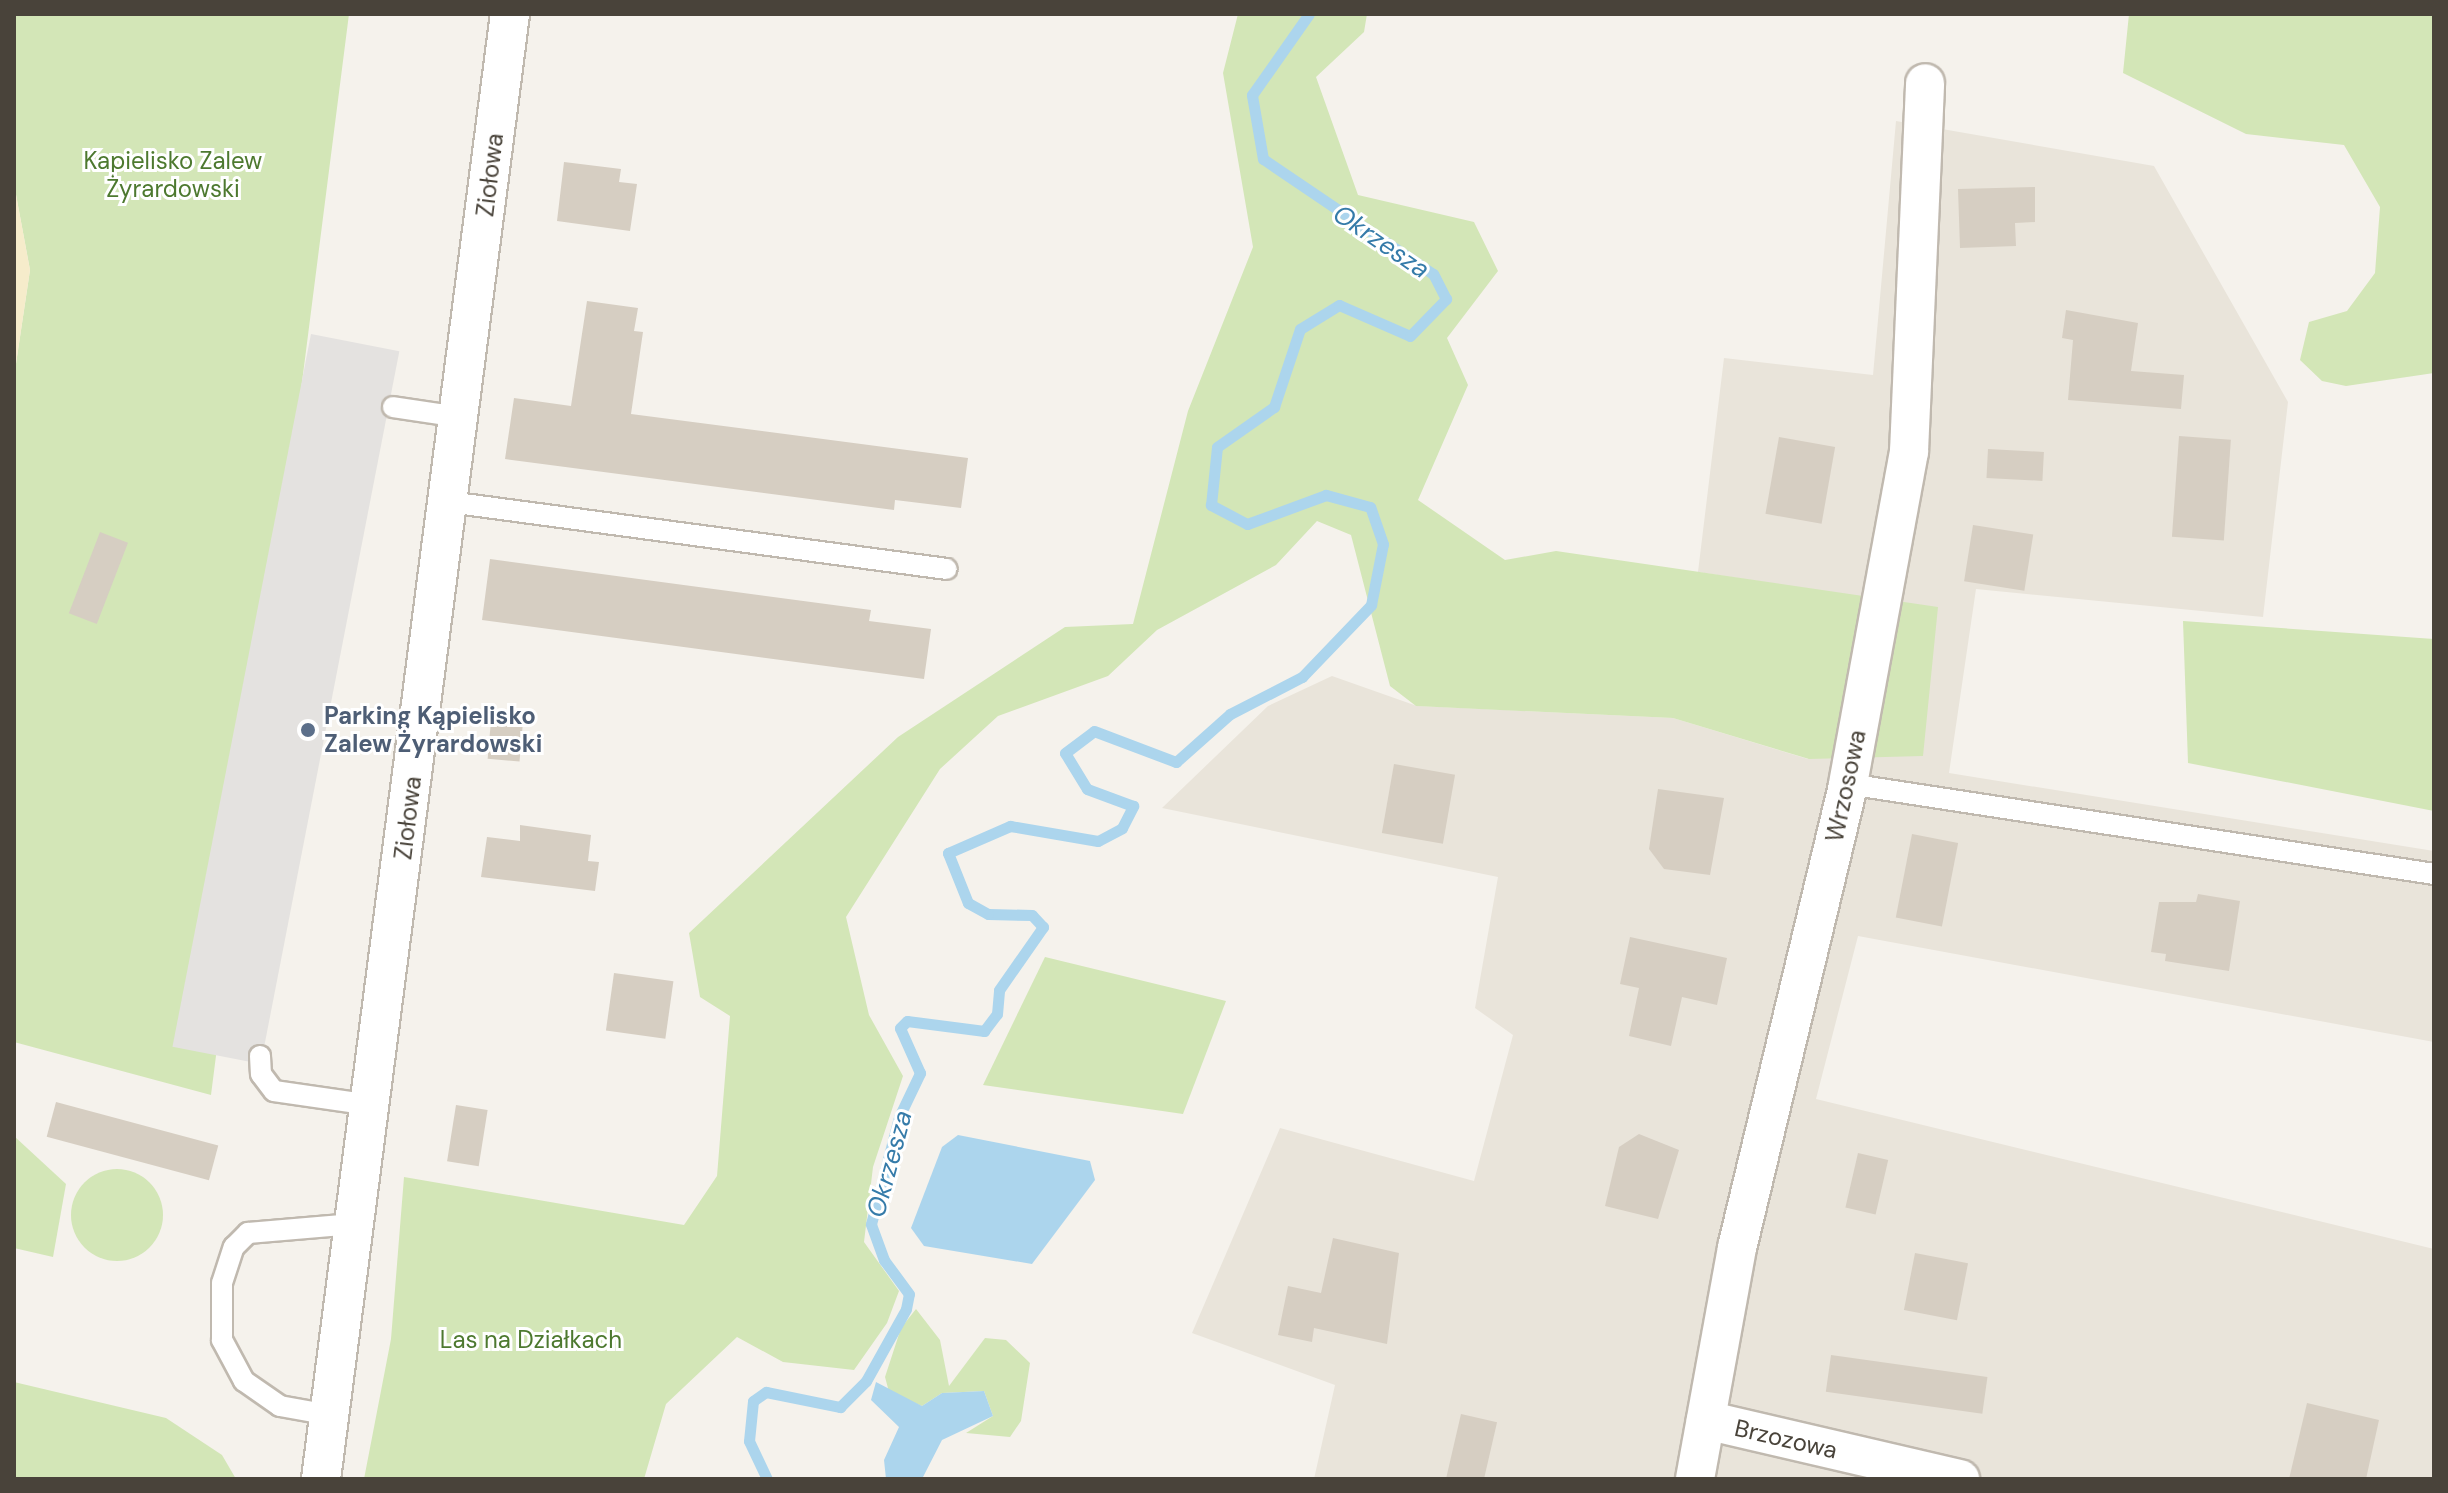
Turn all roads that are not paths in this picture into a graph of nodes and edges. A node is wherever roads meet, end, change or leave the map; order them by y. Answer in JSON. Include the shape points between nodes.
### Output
{"nodes":[{"id":1,"x":510,"y":14,"type":"edge"},
{"id":2,"x":1925,"y":83,"type":"dead end"},
{"id":3,"x":393,"y":407,"type":"dead end"},
{"id":4,"x":460,"y":417,"type":"junction"},
{"id":5,"x":449,"y":502,"type":"junction"},
{"id":6,"x":947,"y":569,"type":"dead end"},
{"id":7,"x":1848,"y":784,"type":"junction"},
{"id":8,"x":2434,"y":874,"type":"edge"},
{"id":9,"x":260,"y":1056,"type":"dead end"},
{"id":10,"x":371,"y":1105,"type":"junction"},
{"id":11,"x":354,"y":1224,"type":"junction"},
{"id":12,"x":330,"y":1415,"type":"junction"},
{"id":13,"x":1706,"y":1420,"type":"junction"},
{"id":14,"x":321,"y":1479,"type":"edge"},
{"id":15,"x":1695,"y":1479,"type":"edge"},
{"id":16,"x":1960,"y":1479,"type":"edge"}],
"edges":[{"from":1,"to":4,"type":"street","name":"Ziołowa"},
{"from":2,"to":7,"type":"street","name":"Wrzosowa","via":[[1909,452]]},
{"from":3,"to":4,"type":"lane"},
{"from":4,"to":5,"type":"street","name":"Ziołowa"},
{"from":5,"to":6,"type":"lane"},
{"from":5,"to":10,"type":"street","name":"Ziołowa"},
{"from":7,"to":8,"type":"lane"},
{"from":7,"to":13,"type":"street","name":"Wrzosowa","via":[[1737,1248]]},
{"from":9,"to":10,"type":"lane","via":[[261,1074],[274,1091]]},
{"from":10,"to":11,"type":"street","name":"Ziołowa"},
{"from":11,"to":12,"type":"street","name":"Ziołowa"},
{"from":11,"to":12,"type":"lane","via":[[248,1233],[230,1255],[222,1283],[222,1340],[244,1381],[280,1406]]},
{"from":12,"to":14,"type":"street","name":"Ziołowa"},
{"from":13,"to":15,"type":"street","name":"Wrzosowa"},
{"from":13,"to":16,"type":"street","name":"Brzozowa"}]}
